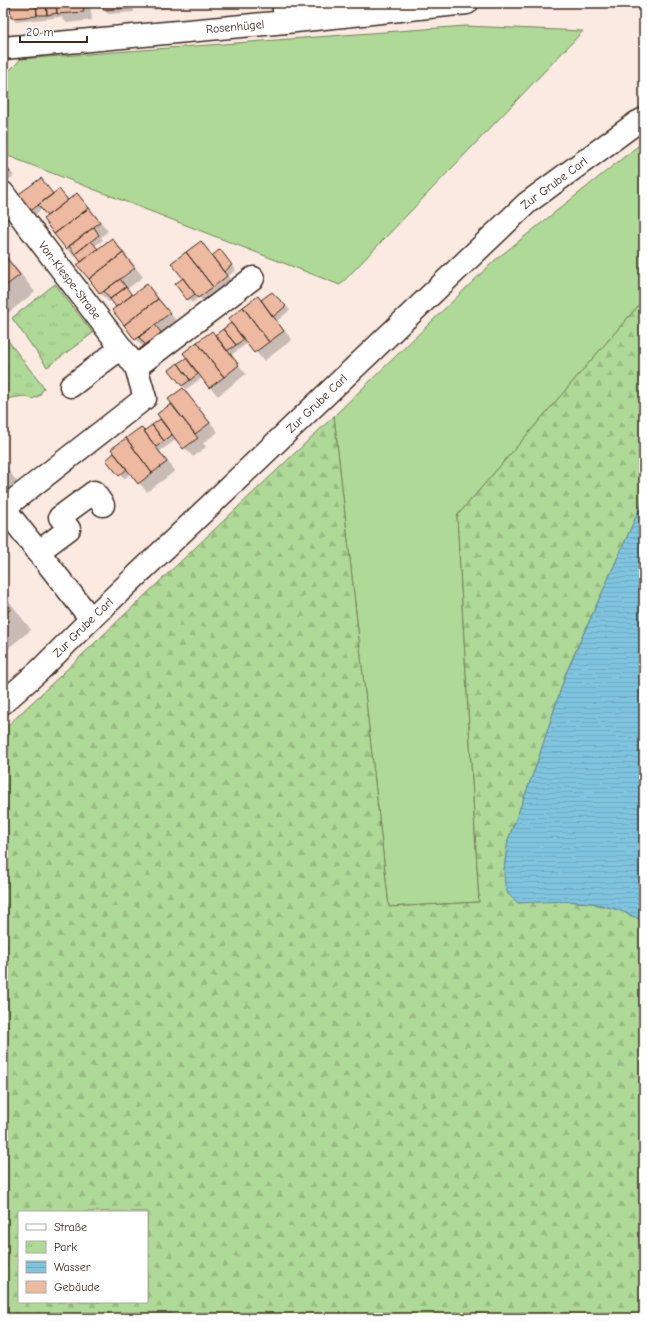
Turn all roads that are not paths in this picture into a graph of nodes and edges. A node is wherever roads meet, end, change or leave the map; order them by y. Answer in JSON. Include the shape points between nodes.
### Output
{"nodes":[{"id":1,"x":467,"y":3,"type":"edge"},
{"id":2,"x":472,"y":3,"type":"edge"},
{"id":3,"x":284,"y":13,"type":"edge"},
{"id":4,"x":3,"y":48,"type":"edge"},
{"id":5,"x":644,"y":119,"type":"edge"},
{"id":6,"x":3,"y":194,"type":"edge"},
{"id":7,"x":253,"y":278,"type":"dead end"},
{"id":8,"x":121,"y":348,"type":"junction"},
{"id":9,"x":136,"y":367,"type":"junction"},
{"id":10,"x":71,"y":386,"type":"dead end"},
{"id":11,"x":103,"y":505,"type":"dead end"},
{"id":12,"x":4,"y":509,"type":"edge"},
{"id":13,"x":38,"y":552,"type":"junction"},
{"id":14,"x":91,"y":619,"type":"junction"},
{"id":15,"x":3,"y":703,"type":"edge"}],
"edges":[{"from":1,"to":2,"type":"street","name":"Rosenhügel"},
{"from":1,"to":3,"type":"street","name":"Rosenhügel"},
{"from":3,"to":4,"type":"street","name":"Rosenhügel"},
{"from":5,"to":14,"type":"street","name":"Zur Grube Carl","via":[[527,203]]},
{"from":6,"to":8,"type":"street","name":"Von-Klespe-Straße"},
{"from":7,"to":9,"type":"street"},
{"from":8,"to":9,"type":"street","name":"Von-Klespe-Straße"},
{"from":8,"to":10,"type":"street"},
{"from":9,"to":12,"type":"street","name":"Von-Klespe-Straße","via":[[145,398]]},
{"from":11,"to":13,"type":"street","via":[[94,492],[60,517],[69,529]]},
{"from":12,"to":13,"type":"street","name":"Von-Klespe-Straße"},
{"from":13,"to":14,"type":"street","name":"Von-Klespe-Straße"},
{"from":14,"to":15,"type":"street","name":"Zur Grube Carl"}]}
